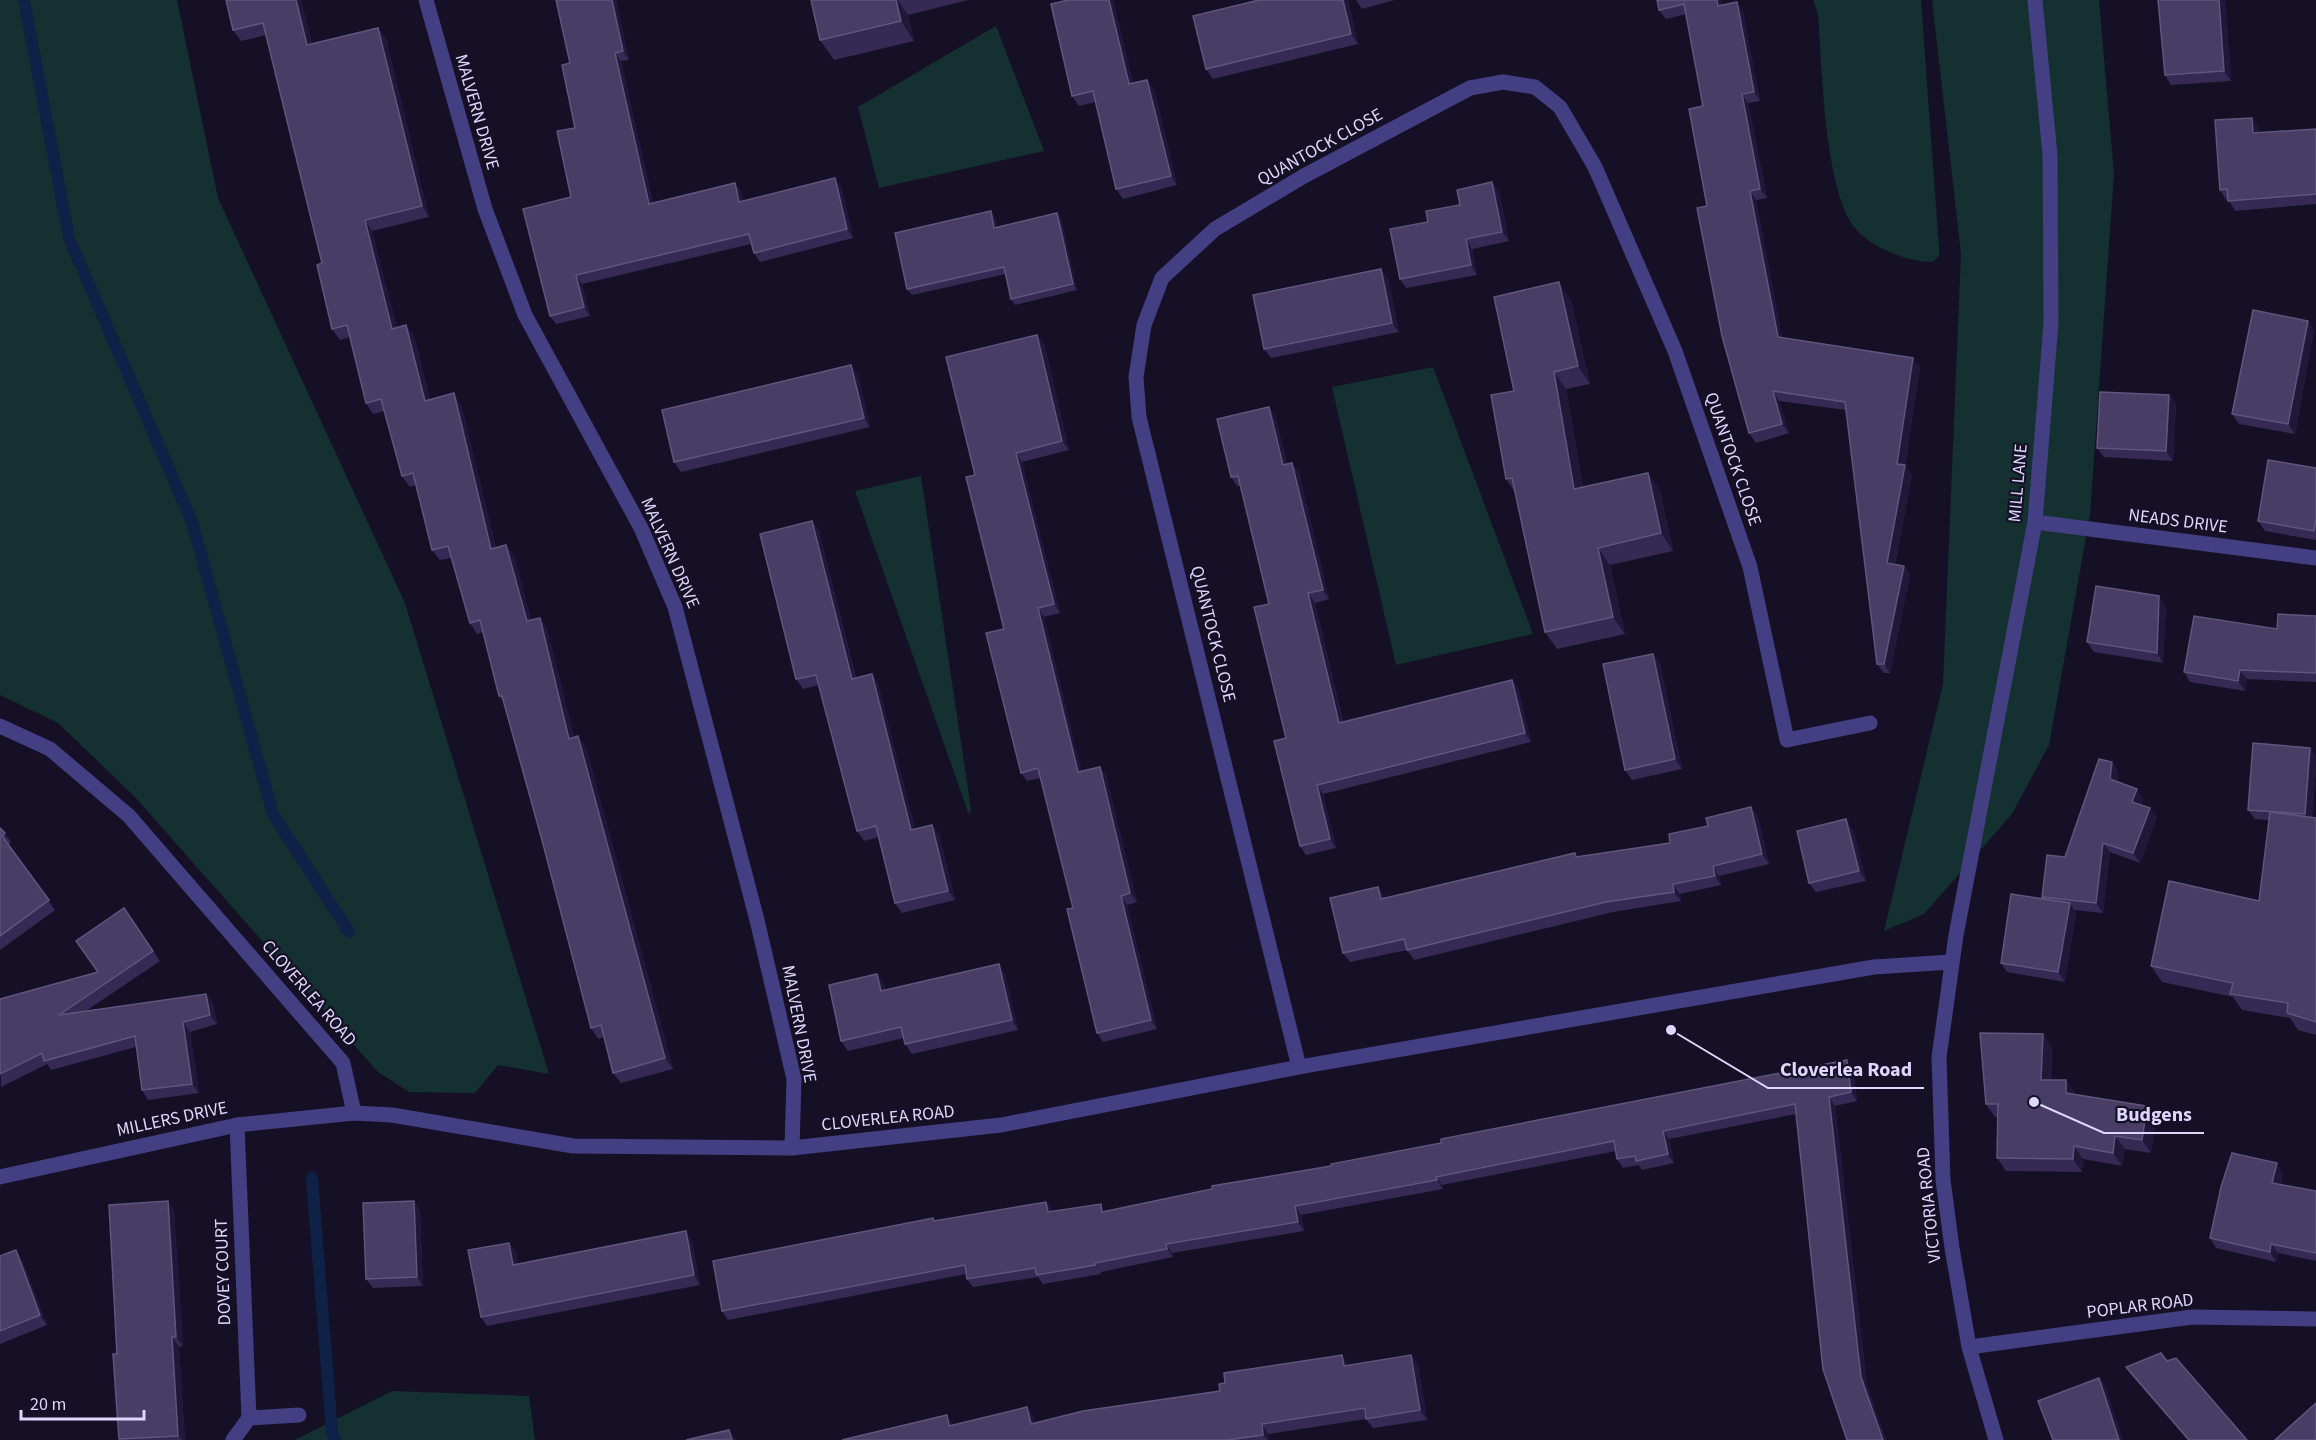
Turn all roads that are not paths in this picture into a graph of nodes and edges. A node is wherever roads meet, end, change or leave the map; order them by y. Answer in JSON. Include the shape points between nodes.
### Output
{"nodes":[{"id":1,"x":426,"y":0,"type":"edge"},
{"id":2,"x":2035,"y":0,"type":"edge"},
{"id":3,"x":2035,"y":522,"type":"junction"},
{"id":4,"x":2316,"y":558,"type":"edge"},
{"id":5,"x":1870,"y":723,"type":"dead end"},
{"id":6,"x":0,"y":726,"type":"edge"},
{"id":7,"x":1951,"y":963,"type":"junction"},
{"id":8,"x":1299,"y":1067,"type":"junction"},
{"id":9,"x":354,"y":1113,"type":"junction"},
{"id":10,"x":237,"y":1125,"type":"junction"},
{"id":11,"x":792,"y":1148,"type":"junction"},
{"id":12,"x":0,"y":1177,"type":"edge"},
{"id":13,"x":2316,"y":1319,"type":"edge"},
{"id":14,"x":1969,"y":1347,"type":"junction"},
{"id":15,"x":299,"y":1415,"type":"dead end"},
{"id":16,"x":249,"y":1418,"type":"junction"},
{"id":17,"x":233,"y":1440,"type":"edge"},
{"id":18,"x":1996,"y":1440,"type":"edge"}],
"edges":[{"from":1,"to":11,"type":"street","name":"MALVERN DRIVE","via":[[485,209],[525,315],[641,528],[675,607],[795,1079]]},
{"from":2,"to":3,"type":"street","name":"MILL LANE","via":[[2050,155],[2051,323]]},
{"from":3,"to":4,"type":"street","name":"NEADS DRIVE"},
{"from":3,"to":7,"type":"street","name":"MILL LANE"},
{"from":5,"to":8,"type":"street","name":"QUANTOCK CLOSE","via":[[1787,740],[1750,567],[1675,351],[1595,167],[1560,107],[1535,87],[1503,82],[1470,88],[1304,176],[1215,229],[1162,278],[1144,325],[1137,377],[1139,417]]},
{"from":6,"to":9,"type":"street","name":"CLOVERLEA ROAD","via":[[50,750],[129,816],[343,1063]]},
{"from":7,"to":8,"type":"street","name":"CLOVERLEA ROAD","via":[[1874,967]]},
{"from":7,"to":14,"type":"street","name":"VICTORIA ROAD","via":[[1939,1057],[1943,1180]]},
{"from":8,"to":11,"type":"street","name":"CLOVERLEA ROAD","via":[[1001,1125]]},
{"from":9,"to":10,"type":"street","name":"MILLERS DRIVE"},
{"from":9,"to":11,"type":"street","name":"CLOVERLEA ROAD","via":[[392,1115],[573,1146]]},
{"from":10,"to":12,"type":"street","name":"MILLERS DRIVE"},
{"from":10,"to":16,"type":"street","name":"DOVEY COURT"},
{"from":13,"to":14,"type":"street","name":"POPLAR ROAD","via":[[2192,1317]]},
{"from":14,"to":18,"type":"street","name":"VICTORIA ROAD"},
{"from":15,"to":16,"type":"street"},
{"from":16,"to":17,"type":"street"}]}
